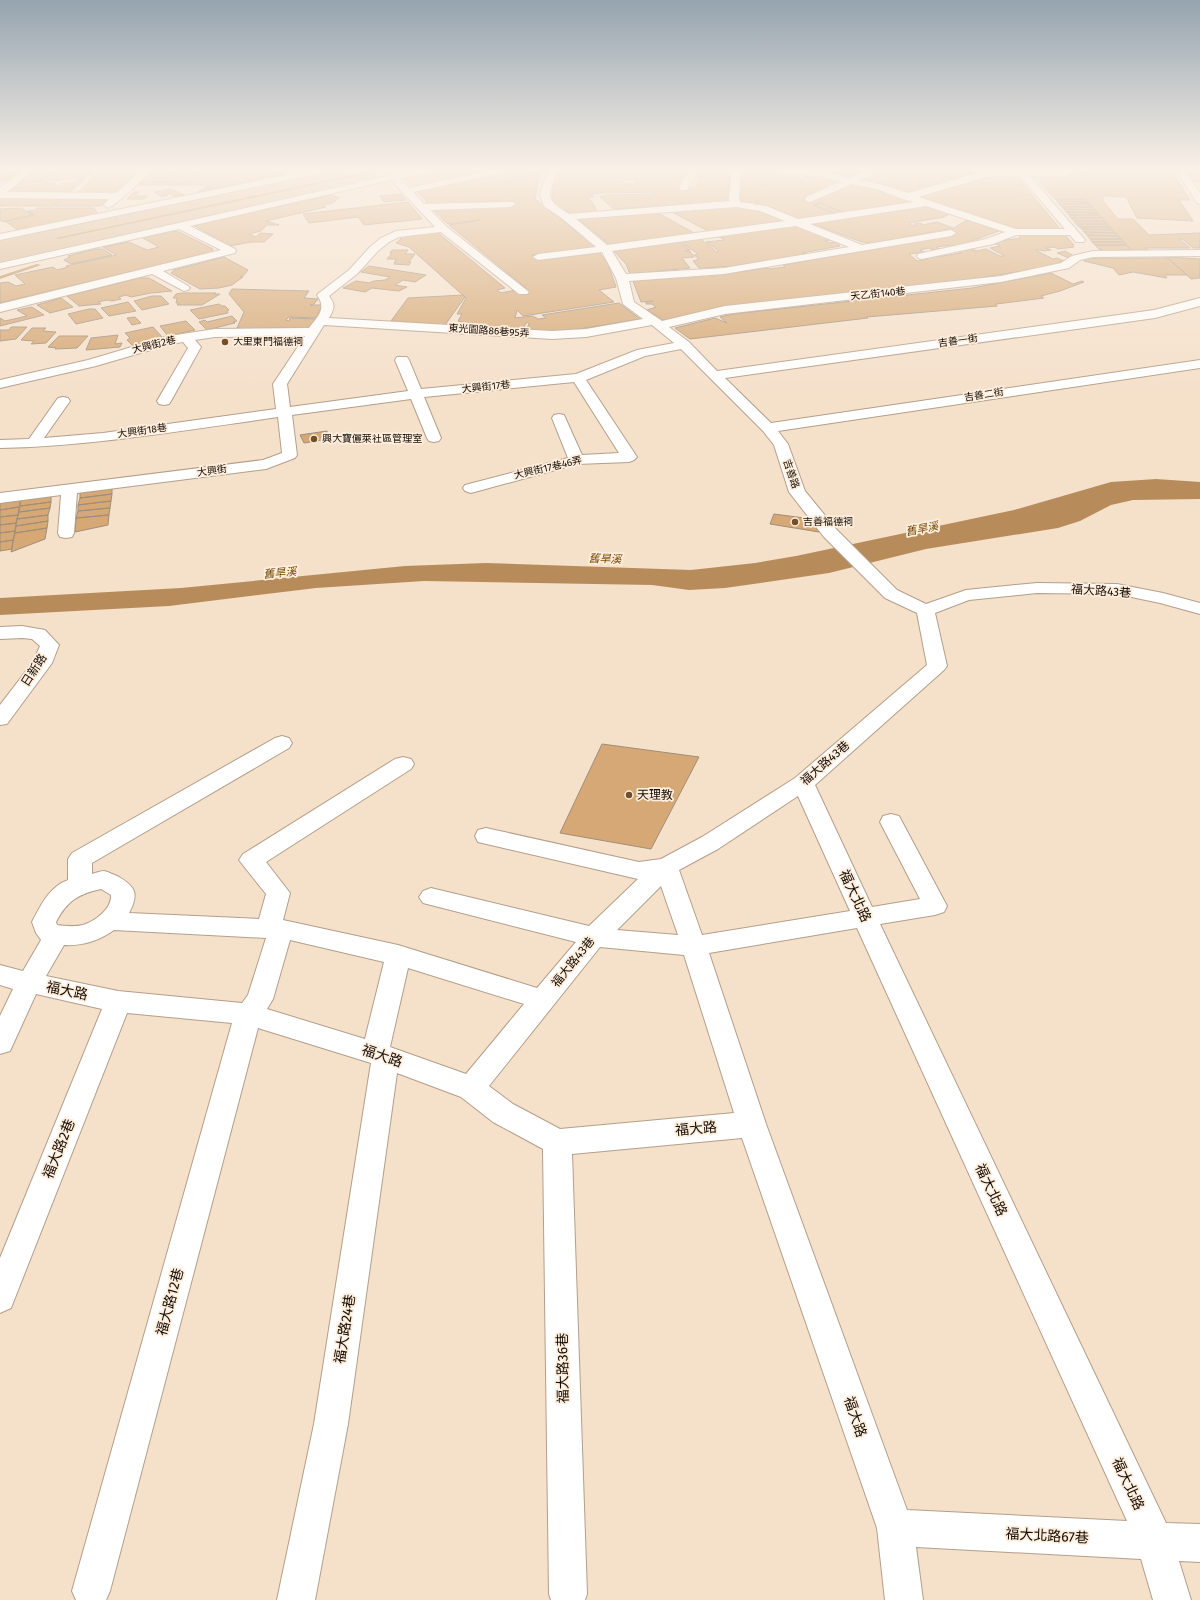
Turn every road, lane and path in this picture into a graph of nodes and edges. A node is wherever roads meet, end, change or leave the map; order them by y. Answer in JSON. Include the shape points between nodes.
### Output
{"nodes":[{"id":1,"x":94,"y":245,"type":"edge"},
{"id":2,"x":219,"y":245,"type":"edge"},
{"id":3,"x":379,"y":245,"type":"edge"},
{"id":4,"x":463,"y":245,"type":"edge"},
{"id":5,"x":600,"y":245,"type":"edge"},
{"id":6,"x":637,"y":245,"type":"edge"},
{"id":7,"x":853,"y":245,"type":"edge"},
{"id":8,"x":881,"y":245,"type":"edge"},
{"id":9,"x":976,"y":245,"type":"edge"},
{"id":10,"x":1085,"y":245,"type":"edge"},
{"id":11,"x":861,"y":248,"type":"junction"},
{"id":12,"x":605,"y":249,"type":"junction"},
{"id":13,"x":1200,"y":253,"type":"edge"},
{"id":14,"x":1093,"y":254,"type":"junction"},
{"id":15,"x":922,"y":256,"type":"dead end"},
{"id":16,"x":538,"y":257,"type":"dead end"},
{"id":17,"x":0,"y":266,"type":"edge"},
{"id":18,"x":153,"y":270,"type":"junction"},
{"id":19,"x":622,"y":278,"type":"junction"},
{"id":20,"x":184,"y":288,"type":"dead end"},
{"id":21,"x":523,"y":292,"type":"dead end"},
{"id":22,"x":1200,"y":302,"type":"edge"},
{"id":23,"x":0,"y":308,"type":"edge"},
{"id":24,"x":322,"y":321,"type":"junction"},
{"id":25,"x":657,"y":323,"type":"junction"},
{"id":26,"x":312,"y":332,"type":"junction"},
{"id":27,"x":186,"y":338,"type":"junction"},
{"id":28,"x":684,"y":345,"type":"junction"},
{"id":29,"x":402,"y":360,"type":"dead end"},
{"id":30,"x":1200,"y":364,"type":"edge"},
{"id":31,"x":714,"y":375,"type":"junction"},
{"id":32,"x":578,"y":378,"type":"junction"},
{"id":33,"x":0,"y":384,"type":"edge"},
{"id":34,"x":416,"y":394,"type":"junction"},
{"id":35,"x":63,"y":401,"type":"dead end"},
{"id":36,"x":164,"y":401,"type":"dead end"},
{"id":37,"x":283,"y":412,"type":"junction"},
{"id":38,"x":559,"y":418,"type":"dead end"},
{"id":39,"x":768,"y":428,"type":"junction"},
{"id":40,"x":434,"y":438,"type":"dead end"},
{"id":41,"x":33,"y":443,"type":"junction"},
{"id":42,"x":0,"y":444,"type":"edge"},
{"id":43,"x":577,"y":460,"type":"junction"},
{"id":44,"x":471,"y":488,"type":"dead end"},
{"id":45,"x":69,"y":490,"type":"junction"},
{"id":46,"x":0,"y":498,"type":"edge"},
{"id":47,"x":66,"y":533,"type":"dead end"},
{"id":48,"x":1200,"y":609,"type":"edge"},
{"id":49,"x":924,"y":610,"type":"junction"},
{"id":50,"x":0,"y":633,"type":"edge"},
{"id":51,"x":0,"y":719,"type":"edge"},
{"id":52,"x":282,"y":743,"type":"dead end"},
{"id":53,"x":402,"y":764,"type":"dead end"},
{"id":54,"x":803,"y":783,"type":"junction"},
{"id":55,"x":891,"y":822,"type":"dead end"},
{"id":56,"x":486,"y":836,"type":"dead end"},
{"id":57,"x":666,"y":867,"type":"junction"},
{"id":58,"x":80,"y":884,"type":"junction"},
{"id":59,"x":431,"y":897,"type":"dead end"},
{"id":60,"x":865,"y":918,"type":"junction"},
{"id":61,"x":110,"y":921,"type":"junction"},
{"id":62,"x":275,"y":929,"type":"junction"},
{"id":63,"x":57,"y":934,"type":"junction"},
{"id":64,"x":594,"y":937,"type":"junction"},
{"id":65,"x":694,"y":946,"type":"junction"},
{"id":66,"x":398,"y":955,"type":"junction"},
{"id":67,"x":0,"y":975,"type":"edge"},
{"id":68,"x":29,"y":983,"type":"junction"},
{"id":69,"x":543,"y":1000,"type":"junction"},
{"id":70,"x":118,"y":1002,"type":"junction"},
{"id":71,"x":248,"y":1014,"type":"junction"},
{"id":72,"x":0,"y":1043,"type":"edge"},
{"id":73,"x":380,"y":1055,"type":"junction"},
{"id":74,"x":471,"y":1088,"type":"junction"},
{"id":75,"x":752,"y":1124,"type":"junction"},
{"id":76,"x":557,"y":1142,"type":"junction"},
{"id":77,"x":0,"y":1297,"type":"edge"},
{"id":78,"x":894,"y":1528,"type":"junction"},
{"id":79,"x":1155,"y":1541,"type":"junction"},
{"id":80,"x":1200,"y":1543,"type":"edge"},
{"id":81,"x":91,"y":1591,"type":"dead end"},
{"id":82,"x":568,"y":1594,"type":"dead end"},
{"id":83,"x":296,"y":1600,"type":"edge"},
{"id":84,"x":904,"y":1600,"type":"edge"},
{"id":85,"x":1172,"y":1600,"type":"edge"}],
"edges":[{"from":1,"to":17,"type":"street"},
{"from":2,"to":18,"type":"street","via":[[231,251]]},
{"from":3,"to":24,"type":"street","via":[[353,272],[323,295],[328,302],[328,309]]},
{"from":4,"to":21,"type":"street"},
{"from":5,"to":12,"type":"street","name":"吉善路"},
{"from":6,"to":12,"type":"street"},
{"from":7,"to":11,"type":"street"},
{"from":8,"to":11,"type":"street"},
{"from":9,"to":15,"type":"street"},
{"from":10,"to":14,"type":"street"},
{"from":11,"to":19,"type":"street","via":[[724,271]]},
{"from":12,"to":16,"type":"street"},
{"from":12,"to":19,"type":"street","name":"吉善路"},
{"from":13,"to":14,"type":"street","name":"天乙街140巷"},
{"from":14,"to":25,"type":"street","name":"天乙街140巷","via":[[1076,258],[1066,266],[1001,279],[725,310]]},
{"from":18,"to":20,"type":"street"},
{"from":18,"to":23,"type":"street"},
{"from":19,"to":25,"type":"street","name":"吉善路","via":[[629,304]]},
{"from":22,"to":31,"type":"street","name":"吉善一街","via":[[1155,314]]},
{"from":24,"to":25,"type":"street","name":"東光園路86巷95弄","via":[[552,335]]},
{"from":24,"to":26,"type":"street","name":"大興街"},
{"from":25,"to":28,"type":"street","name":"吉善路"},
{"from":26,"to":27,"type":"street","name":"大興街2巷","via":[[216,333]]},
{"from":26,"to":37,"type":"street","name":"大興街","via":[[280,384]]},
{"from":27,"to":33,"type":"street","name":"大興街2巷","via":[[169,340]]},
{"from":27,"to":36,"type":"street","via":[[195,347]]},
{"from":28,"to":31,"type":"street","name":"吉善路"},
{"from":28,"to":32,"type":"street","name":"大興街17巷","via":[[642,353]]},
{"from":29,"to":34,"type":"street"},
{"from":30,"to":39,"type":"street","name":"吉善二街"},
{"from":31,"to":39,"type":"street","name":"吉善路"},
{"from":32,"to":34,"type":"street","name":"大興街17巷"},
{"from":32,"to":43,"type":"street","name":"大興街17巷46弄","via":[[629,457]]},
{"from":34,"to":37,"type":"street","name":"大興街17巷"},
{"from":34,"to":40,"type":"street"},
{"from":35,"to":41,"type":"street"},
{"from":37,"to":41,"type":"street","name":"大興街18巷","via":[[103,437]]},
{"from":37,"to":45,"type":"street","name":"大興街","via":[[290,455],[284,458],[266,464]]},
{"from":38,"to":43,"type":"street"},
{"from":39,"to":49,"type":"street","name":"吉善路","via":[[781,444],[797,492],[830,533],[891,594]]},
{"from":41,"to":42,"type":"street","name":"大興街18巷"},
{"from":43,"to":44,"type":"street","name":"大興街17巷46弄"},
{"from":45,"to":46,"type":"street","name":"大興街"},
{"from":45,"to":47,"type":"street"},
{"from":48,"to":49,"type":"street","name":"福大路43巷","via":[[1163,598],[1117,589],[1037,588],[966,595]]},
{"from":49,"to":54,"type":"street","name":"福大路43巷","via":[[936,666]]},
{"from":50,"to":51,"type":"street","name":"日新路","via":[[38,634],[50,645],[42,662]]},
{"from":52,"to":58,"type":"street","via":[[80,859]]},
{"from":53,"to":62,"type":"street","via":[[250,860],[278,894]]},
{"from":54,"to":57,"type":"street","name":"福大路43巷","via":[[710,844]]},
{"from":54,"to":60,"type":"street","name":"福大北路"},
{"from":55,"to":60,"type":"street","via":[[935,906]]},
{"from":56,"to":57,"type":"street","via":[[639,871]]},
{"from":57,"to":64,"type":"street","name":"福大路43巷"},
{"from":57,"to":65,"type":"street","name":"福大路"},
{"from":58,"to":61,"type":"street","via":[[104,880],[122,890],[123,902]]},
{"from":58,"to":63,"type":"street","via":[[61,894],[44,922],[48,933]]},
{"from":59,"to":64,"type":"street"},
{"from":60,"to":65,"type":"street"},
{"from":60,"to":79,"type":"street","name":"福大北路"},
{"from":61,"to":62,"type":"street"},
{"from":61,"to":63,"type":"street","via":[[81,935]]},
{"from":62,"to":66,"type":"street"},
{"from":62,"to":71,"type":"street","via":[[260,1000]]},
{"from":63,"to":68,"type":"street"},
{"from":64,"to":65,"type":"street"},
{"from":64,"to":69,"type":"street","name":"福大路43巷"},
{"from":65,"to":75,"type":"street","name":"福大路"},
{"from":66,"to":69,"type":"street"},
{"from":66,"to":73,"type":"street","name":"福大路24巷"},
{"from":67,"to":68,"type":"street","name":"福大路"},
{"from":68,"to":70,"type":"street","name":"福大路"},
{"from":68,"to":72,"type":"street"},
{"from":69,"to":74,"type":"street","name":"福大路43巷"},
{"from":70,"to":71,"type":"street","name":"福大路"},
{"from":70,"to":77,"type":"street","name":"福大路2巷"},
{"from":71,"to":73,"type":"street","name":"福大路"},
{"from":71,"to":81,"type":"street","name":"福大路12巷"},
{"from":73,"to":74,"type":"street","name":"福大路"},
{"from":73,"to":83,"type":"street","name":"福大路24巷","via":[[331,1424]]},
{"from":74,"to":76,"type":"street","name":"福大路","via":[[502,1113]]},
{"from":75,"to":76,"type":"street","name":"福大路"},
{"from":75,"to":78,"type":"street","name":"福大路"},
{"from":76,"to":82,"type":"street","name":"福大路36巷"},
{"from":78,"to":79,"type":"street","name":"福大北路67巷"},
{"from":78,"to":84,"type":"street","name":"福大路"},
{"from":79,"to":80,"type":"street","name":"福大北路67巷"},
{"from":79,"to":85,"type":"street","name":"福大北路"}]}
